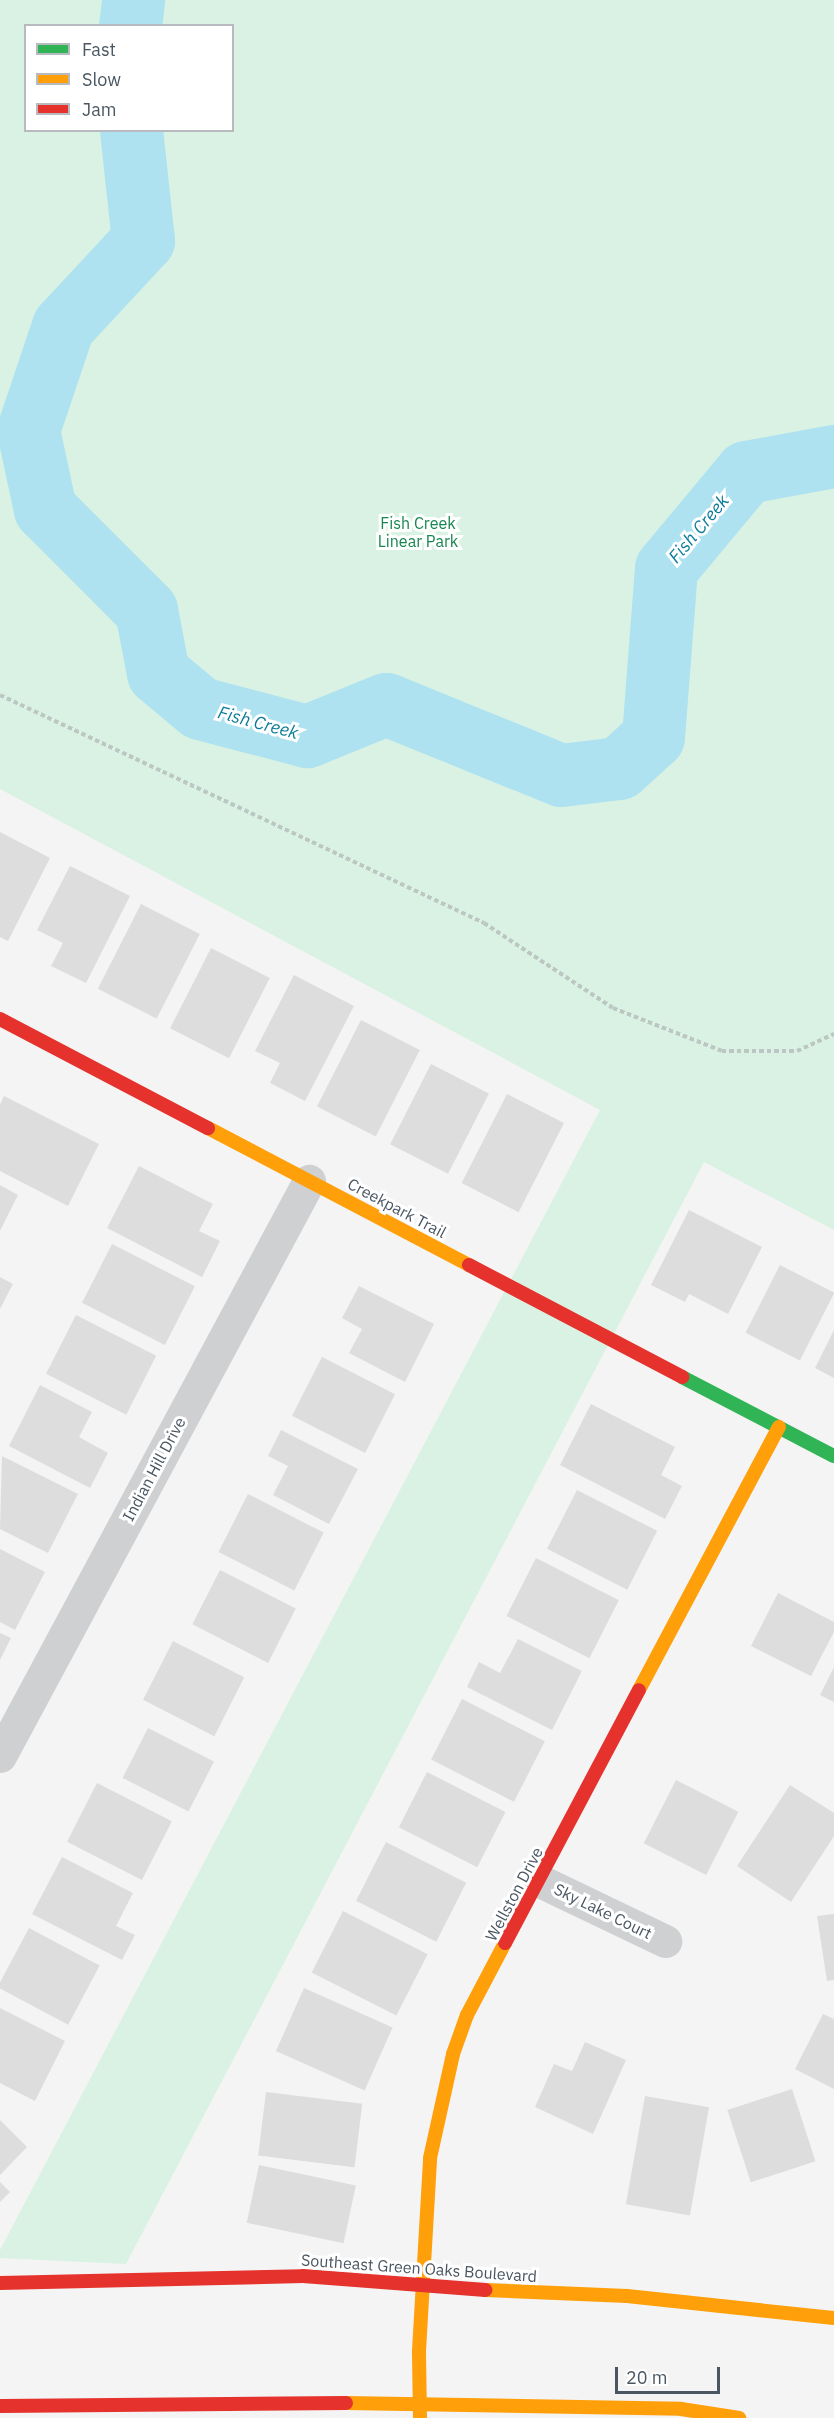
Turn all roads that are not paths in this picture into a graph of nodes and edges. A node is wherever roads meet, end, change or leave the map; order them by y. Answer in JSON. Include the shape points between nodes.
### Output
{"nodes":[{"id":1,"x":0,"y":1019,"type":"edge"},
{"id":2,"x":309,"y":1181,"type":"junction"},
{"id":3,"x":779,"y":1427,"type":"junction"},
{"id":4,"x":834,"y":1456,"type":"edge"},
{"id":5,"x":0,"y":1756,"type":"edge"},
{"id":6,"x":540,"y":1881,"type":"junction"},
{"id":7,"x":665,"y":1941,"type":"dead end"},
{"id":8,"x":0,"y":2283,"type":"edge"},
{"id":9,"x":424,"y":2288,"type":"junction"},
{"id":10,"x":834,"y":2318,"type":"edge"},
{"id":11,"x":0,"y":2406,"type":"edge"},
{"id":12,"x":420,"y":2412,"type":"edge"},
{"id":13,"x":739,"y":2418,"type":"edge"}],
"edges":[{"from":1,"to":2,"type":"street","name":"Creekpark Trail"},
{"from":2,"to":3,"type":"street","name":"Creekpark Trail"},
{"from":2,"to":5,"type":"street","name":"Indian Hill Drive"},
{"from":3,"to":4,"type":"street","name":"Creekpark Trail"},
{"from":3,"to":6,"type":"street","name":"Wellston Drive"},
{"from":6,"to":7,"type":"street","name":"Sky Lake Court"},
{"from":6,"to":9,"type":"street","name":"Wellston Drive","via":[[467,2015],[453,2054],[430,2158]]},
{"from":8,"to":9,"type":"street","name":"Southeast Green Oaks Boulevard","via":[[303,2276]]},
{"from":9,"to":10,"type":"street","name":"Southeast Green Oaks Boulevard","via":[[627,2296]]},
{"from":9,"to":12,"type":"street","name":"Wellston Drive"},
{"from":11,"to":12,"type":"street","via":[[243,2401]]},
{"from":12,"to":13,"type":"street","via":[[681,2409]]}]}
